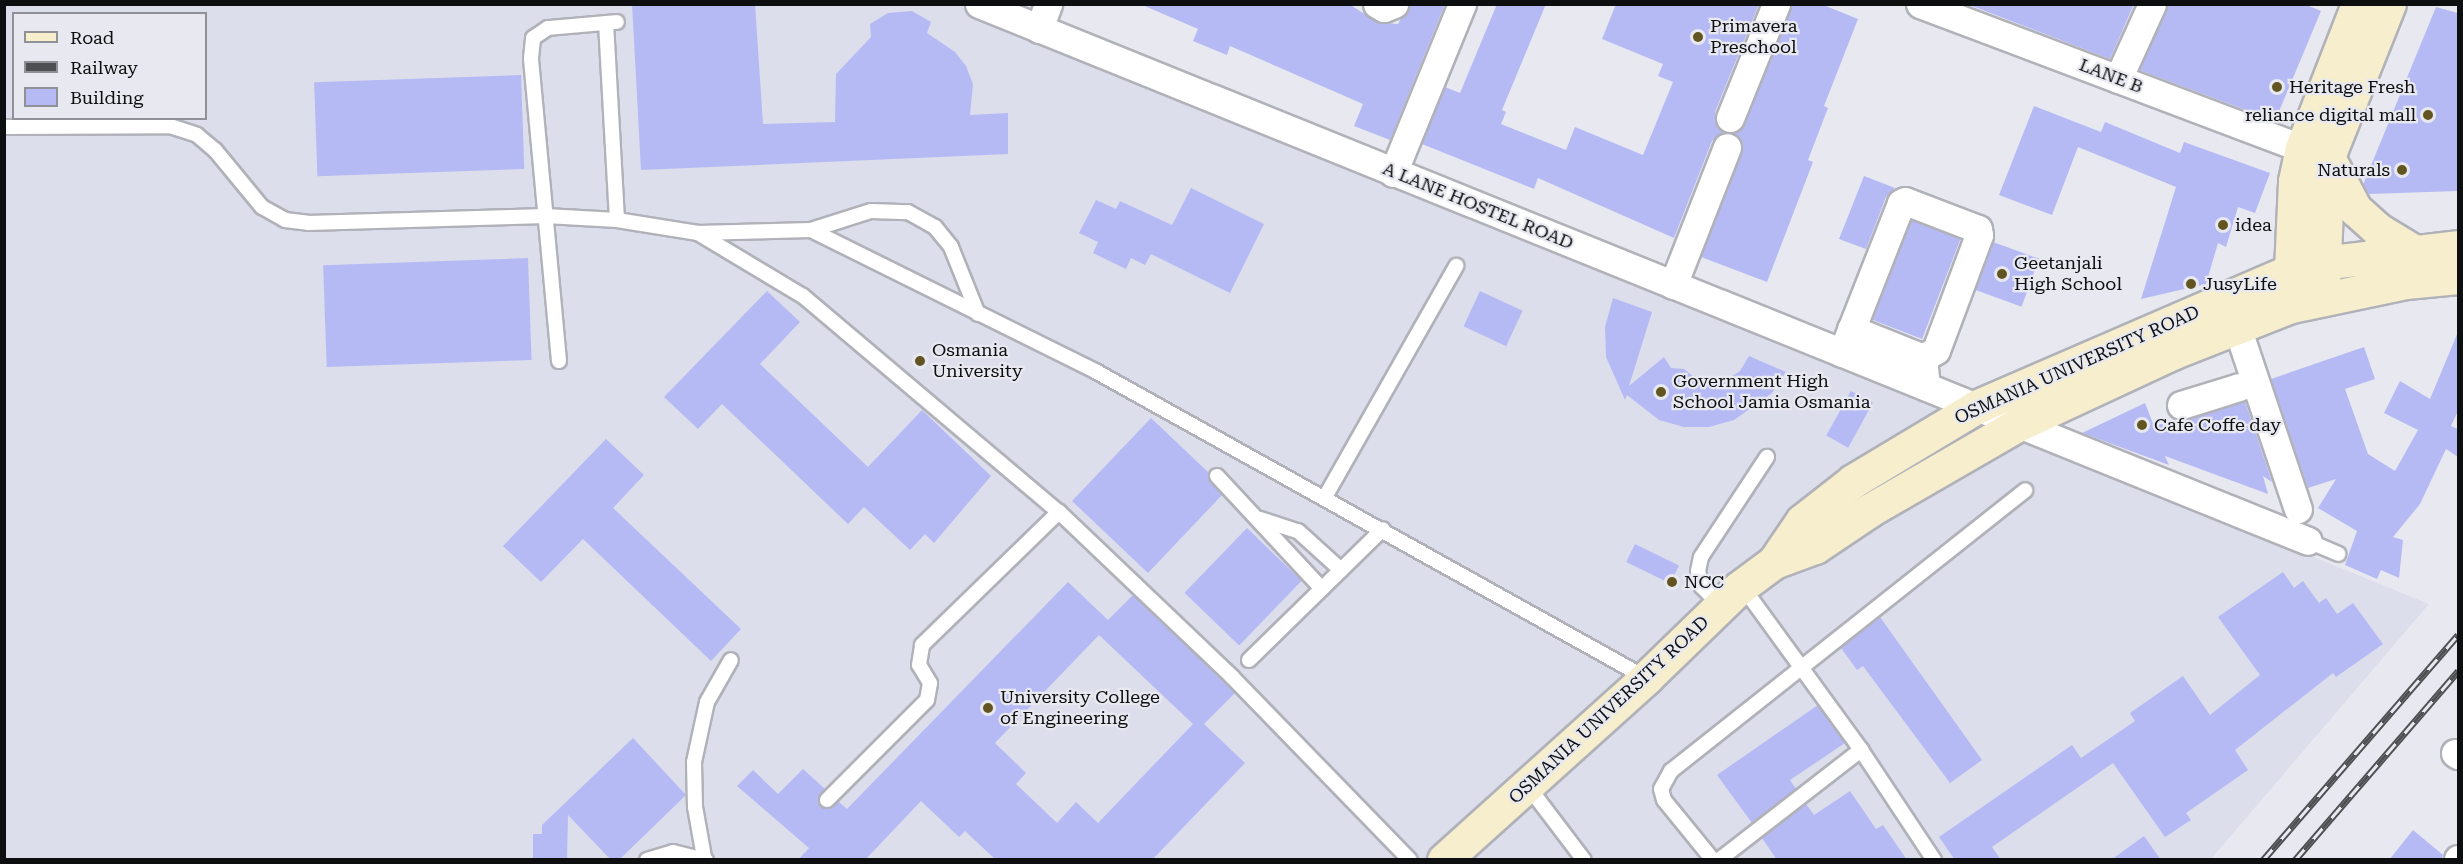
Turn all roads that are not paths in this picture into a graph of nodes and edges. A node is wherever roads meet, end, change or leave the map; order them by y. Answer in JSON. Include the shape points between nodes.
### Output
{"nodes":[{"id":1,"x":979,"y":4,"type":"edge"},
{"id":2,"x":1377,"y":4,"type":"edge"},
{"id":3,"x":1394,"y":4,"type":"edge"},
{"id":4,"x":1462,"y":4,"type":"edge"},
{"id":5,"x":1776,"y":4,"type":"edge"},
{"id":6,"x":1920,"y":4,"type":"edge"},
{"id":7,"x":2152,"y":4,"type":"edge"},
{"id":8,"x":2358,"y":4,"type":"edge"},
{"id":9,"x":2389,"y":4,"type":"edge"},
{"id":10,"x":1043,"y":17,"type":"edge"},
{"id":11,"x":2118,"y":79,"type":"junction"},
{"id":12,"x":1730,"y":118,"type":"dead end"},
{"id":13,"x":4,"y":128,"type":"edge"},
{"id":14,"x":1727,"y":147,"type":"dead end"},
{"id":15,"x":2315,"y":152,"type":"junction"},
{"id":16,"x":1393,"y":173,"type":"junction"},
{"id":17,"x":546,"y":216,"type":"junction"},
{"id":18,"x":617,"y":220,"type":"junction"},
{"id":19,"x":811,"y":230,"type":"junction"},
{"id":20,"x":698,"y":233,"type":"junction"},
{"id":21,"x":2458,"y":248,"type":"edge"},
{"id":22,"x":2413,"y":251,"type":"junction"},
{"id":23,"x":2322,"y":263,"type":"junction"},
{"id":24,"x":1456,"y":266,"type":"dead end"},
{"id":25,"x":2288,"y":272,"type":"junction"},
{"id":26,"x":2458,"y":277,"type":"edge"},
{"id":27,"x":1673,"y":285,"type":"junction"},
{"id":28,"x":2323,"y":299,"type":"junction"},
{"id":29,"x":2291,"y":306,"type":"junction"},
{"id":30,"x":978,"y":314,"type":"junction"},
{"id":31,"x":2229,"y":331,"type":"junction"},
{"id":32,"x":1846,"y":341,"type":"junction"},
{"id":33,"x":1923,"y":358,"type":"junction"},
{"id":34,"x":559,"y":361,"type":"dead end"},
{"id":35,"x":1926,"y":387,"type":"junction"},
{"id":36,"x":2239,"y":387,"type":"junction"},
{"id":37,"x":2181,"y":405,"type":"dead end"},
{"id":38,"x":1976,"y":407,"type":"junction"},
{"id":39,"x":2017,"y":425,"type":"junction"},
{"id":40,"x":1767,"y":456,"type":"dead end"},
{"id":41,"x":1217,"y":476,"type":"dead end"},
{"id":42,"x":2273,"y":483,"type":"dead end"},
{"id":43,"x":2025,"y":490,"type":"dead end"},
{"id":44,"x":1325,"y":497,"type":"junction"},
{"id":45,"x":2298,"y":509,"type":"dead end"},
{"id":46,"x":1059,"y":512,"type":"junction"},
{"id":47,"x":1260,"y":519,"type":"junction"},
{"id":48,"x":1383,"y":529,"type":"junction"},
{"id":49,"x":2308,"y":541,"type":"joint"},
{"id":50,"x":2338,"y":554,"type":"dead end"},
{"id":51,"x":1774,"y":562,"type":"junction"},
{"id":52,"x":1341,"y":570,"type":"junction"},
{"id":53,"x":1322,"y":589,"type":"junction"},
{"id":54,"x":1732,"y":596,"type":"junction"},
{"id":55,"x":731,"y":660,"type":"dead end"},
{"id":56,"x":1249,"y":660,"type":"dead end"},
{"id":57,"x":1801,"y":667,"type":"junction"},
{"id":58,"x":1646,"y":678,"type":"junction"},
{"id":59,"x":1861,"y":750,"type":"junction"},
{"id":60,"x":1527,"y":785,"type":"junction"},
{"id":61,"x":827,"y":800,"type":"dead end"},
{"id":62,"x":705,"y":858,"type":"edge"},
{"id":63,"x":646,"y":860,"type":"edge"},
{"id":64,"x":1410,"y":860,"type":"edge"},
{"id":65,"x":1444,"y":860,"type":"edge"},
{"id":66,"x":1584,"y":860,"type":"edge"},
{"id":67,"x":1713,"y":860,"type":"edge"},
{"id":68,"x":1719,"y":860,"type":"edge"},
{"id":69,"x":1934,"y":860,"type":"edge"}],
"edges":[{"from":1,"to":10,"type":"street","name":"A LANE HOSTEL ROAD"},
{"from":2,"to":3,"type":"street"},
{"from":4,"to":16,"type":"street"},
{"from":5,"to":12,"type":"street"},
{"from":6,"to":11,"type":"street","name":"LANE B"},
{"from":7,"to":11,"type":"street"},
{"from":8,"to":15,"type":"main road"},
{"from":9,"to":15,"type":"main road"},
{"from":10,"to":16,"type":"street","name":"A LANE HOSTEL ROAD"},
{"from":11,"to":15,"type":"street","name":"LANE B"},
{"from":13,"to":17,"type":"lane","via":[[170,126],[197,135],[215,150],[262,207],[285,220],[308,223]]},
{"from":14,"to":27,"type":"street"},
{"from":15,"to":22,"type":"main road","via":[[2355,208],[2378,229]]},
{"from":15,"to":23,"type":"main road"},
{"from":15,"to":25,"type":"main road","via":[[2295,181]]},
{"from":16,"to":27,"type":"street","name":"A LANE HOSTEL ROAD"},
{"from":17,"to":18,"type":"lane"},
{"from":17,"to":18,"type":"lane","via":[[531,58],[533,38],[548,28],[611,22]]},
{"from":17,"to":34,"type":"lane"},
{"from":18,"to":20,"type":"lane"},
{"from":19,"to":20,"type":"lane"},
{"from":19,"to":30,"type":"lane"},
{"from":19,"to":30,"type":"lane","via":[[871,211],[908,212],[935,227],[951,247]]},
{"from":20,"to":46,"type":"lane","via":[[803,296]]},
{"from":21,"to":22,"type":"main road","name":"OSMANIA UNIVERSITY ROAD"},
{"from":22,"to":23,"type":"main road","name":"OSMANIA UNIVERSITY ROAD"},
{"from":23,"to":25,"type":"main road","name":"OSMANIA UNIVERSITY ROAD"},
{"from":23,"to":28,"type":"main road"},
{"from":24,"to":44,"type":"lane"},
{"from":25,"to":29,"type":"main road"},
{"from":25,"to":38,"type":"main road","name":"OSMANIA UNIVERSITY ROAD"},
{"from":26,"to":28,"type":"main road","name":"OSMANIA UNIVERSITY ROAD","via":[[2406,282]]},
{"from":27,"to":32,"type":"street","name":"A LANE HOSTEL ROAD"},
{"from":28,"to":29,"type":"main road","name":"OSMANIA UNIVERSITY ROAD"},
{"from":29,"to":31,"type":"main road","name":"OSMANIA UNIVERSITY ROAD"},
{"from":30,"to":44,"type":"lane","via":[[1096,372]]},
{"from":31,"to":36,"type":"street"},
{"from":31,"to":39,"type":"main road","name":"OSMANIA UNIVERSITY ROAD"},
{"from":31,"to":45,"type":"street"},
{"from":32,"to":33,"type":"street"},
{"from":32,"to":33,"type":"street","via":[[1900,203],[1905,201],[1978,229],[1979,235],[1936,350]]},
{"from":32,"to":35,"type":"street","name":"A LANE HOSTEL ROAD"},
{"from":33,"to":35,"type":"street"},
{"from":35,"to":38,"type":"street","name":"A LANE HOSTEL ROAD"},
{"from":36,"to":37,"type":"street"},
{"from":36,"to":42,"type":"street"},
{"from":38,"to":39,"type":"street","name":"A LANE HOSTEL ROAD"},
{"from":38,"to":51,"type":"main road","name":"OSMANIA UNIVERSITY ROAD","via":[[1853,481],[1802,521]]},
{"from":39,"to":49,"type":"street","name":"A LANE HOSTEL ROAD"},
{"from":39,"to":51,"type":"main road","name":"OSMANIA UNIVERSITY ROAD","via":[[1870,510],[1815,547]]},
{"from":40,"to":54,"type":"lane","via":[[1701,557],[1698,571],[1702,587]]},
{"from":41,"to":47,"type":"lane"},
{"from":43,"to":57,"type":"lane"},
{"from":44,"to":48,"type":"lane"},
{"from":46,"to":61,"type":"lane","via":[[922,645],[919,665],[930,683],[927,700]]},
{"from":46,"to":64,"type":"lane","via":[[1232,677]]},
{"from":47,"to":52,"type":"lane","via":[[1298,531]]},
{"from":47,"to":53,"type":"lane"},
{"from":48,"to":52,"type":"lane"},
{"from":48,"to":58,"type":"lane"},
{"from":49,"to":50,"type":"lane"},
{"from":51,"to":54,"type":"main road","name":"OSMANIA UNIVERSITY ROAD"},
{"from":52,"to":53,"type":"lane"},
{"from":53,"to":56,"type":"lane"},
{"from":54,"to":57,"type":"lane"},
{"from":54,"to":58,"type":"main road","name":"OSMANIA UNIVERSITY ROAD"},
{"from":55,"to":62,"type":"lane","via":[[707,702],[694,762],[695,807]]},
{"from":57,"to":59,"type":"lane"},
{"from":57,"to":67,"type":"lane","via":[[1666,778],[1661,789],[1664,800]]},
{"from":58,"to":60,"type":"main road","name":"OSMANIA UNIVERSITY ROAD"},
{"from":59,"to":68,"type":"lane"},
{"from":59,"to":69,"type":"lane"},
{"from":60,"to":65,"type":"main road","name":"OSMANIA UNIVERSITY ROAD"},
{"from":60,"to":66,"type":"lane"},
{"from":62,"to":63,"type":"lane","via":[[673,852]]}]}
